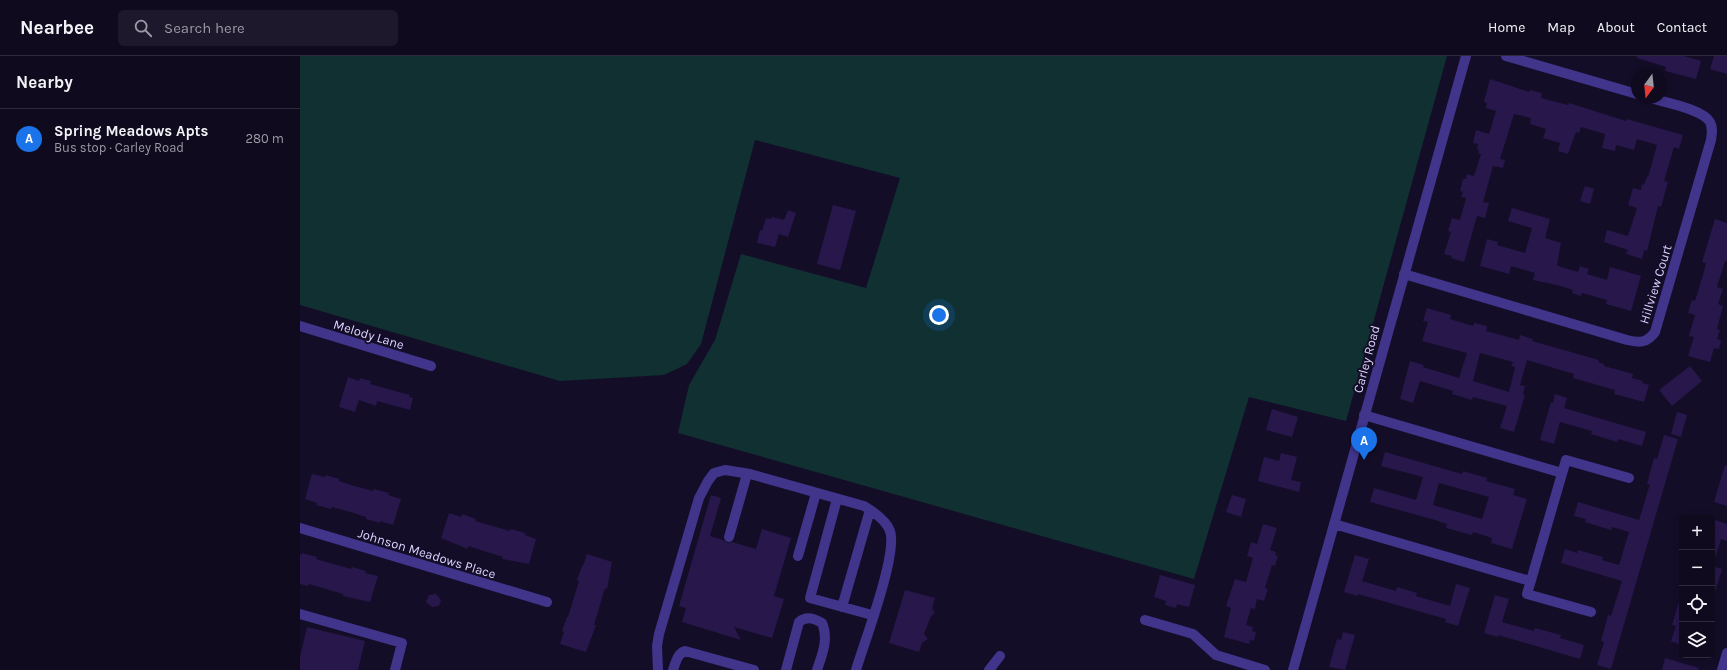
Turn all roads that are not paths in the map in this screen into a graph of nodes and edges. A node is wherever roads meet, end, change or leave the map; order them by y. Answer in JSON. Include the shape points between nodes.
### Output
{"nodes":[{"id":1,"x":1466,"y":56,"type":"edge"},
{"id":2,"x":1506,"y":56,"type":"edge"},
{"id":3,"x":1631,"y":92,"type":"edge"},
{"id":4,"x":1667,"y":103,"type":"edge"},
{"id":5,"x":1404,"y":274,"type":"junction"},
{"id":6,"x":300,"y":326,"type":"edge"},
{"id":7,"x":431,"y":366,"type":"dead end"},
{"id":8,"x":1364,"y":415,"type":"junction"},
{"id":9,"x":1562,"y":473,"type":"junction"},
{"id":10,"x":747,"y":474,"type":"junction"},
{"id":11,"x":1629,"y":478,"type":"dead end"},
{"id":12,"x":816,"y":493,"type":"junction"},
{"id":13,"x":838,"y":499,"type":"junction"},
{"id":14,"x":870,"y":510,"type":"junction"},
{"id":15,"x":1334,"y":524,"type":"junction"},
{"id":16,"x":300,"y":528,"type":"edge"},
{"id":17,"x":729,"y":537,"type":"dead end"},
{"id":18,"x":798,"y":556,"type":"dead end"},
{"id":19,"x":1530,"y":581,"type":"junction"},
{"id":20,"x":547,"y":602,"type":"dead end"},
{"id":21,"x":842,"y":607,"type":"junction"},
{"id":22,"x":1591,"y":612,"type":"dead end"},
{"id":23,"x":300,"y":614,"type":"edge"},
{"id":24,"x":872,"y":615,"type":"junction"},
{"id":25,"x":1145,"y":620,"type":"dead end"},
{"id":26,"x":1727,"y":653,"type":"edge"},
{"id":27,"x":1000,"y":656,"type":"dead end"},
{"id":28,"x":395,"y":670,"type":"edge"},
{"id":29,"x":658,"y":670,"type":"edge"},
{"id":30,"x":673,"y":670,"type":"edge"},
{"id":31,"x":754,"y":670,"type":"edge"},
{"id":32,"x":786,"y":670,"type":"edge"},
{"id":33,"x":818,"y":670,"type":"edge"},
{"id":34,"x":856,"y":670,"type":"edge"},
{"id":35,"x":989,"y":670,"type":"edge"},
{"id":36,"x":1264,"y":670,"type":"edge"},
{"id":37,"x":1293,"y":670,"type":"edge"},
{"id":38,"x":1722,"y":670,"type":"edge"}],
"edges":[{"from":1,"to":5,"type":"street","name":"Carley Road"},
{"from":2,"to":3,"type":"street"},
{"from":4,"to":5,"type":"street","name":"Hillview Court","via":[[1702,114],[1709,120],[1713,130],[1658,324],[1651,338],[1645,342],[1627,340]]},
{"from":5,"to":8,"type":"street","name":"Carley Road"},
{"from":6,"to":7,"type":"street","name":"Melody Lane"},
{"from":8,"to":9,"type":"street"},
{"from":8,"to":15,"type":"street","name":"Carley Road"},
{"from":9,"to":11,"type":"street","via":[[1566,460]]},
{"from":9,"to":19,"type":"street"},
{"from":10,"to":12,"type":"street"},
{"from":10,"to":17,"type":"street"},
{"from":10,"to":29,"type":"street","via":[[725,470],[714,473],[699,498],[659,634]]},
{"from":12,"to":13,"type":"street"},
{"from":12,"to":18,"type":"street"},
{"from":13,"to":14,"type":"street"},
{"from":13,"to":21,"type":"street","via":[[810,598]]},
{"from":14,"to":21,"type":"street"},
{"from":14,"to":24,"type":"street","via":[[884,522],[890,531],[891,540],[891,552]]},
{"from":15,"to":19,"type":"street"},
{"from":15,"to":37,"type":"street","name":"Carley Road"},
{"from":16,"to":20,"type":"street","name":"Johnson Meadows Place"},
{"from":19,"to":22,"type":"street","via":[[1527,594]]},
{"from":21,"to":24,"type":"street"},
{"from":23,"to":28,"type":"street","via":[[402,643]]},
{"from":24,"to":34,"type":"street"},
{"from":25,"to":36,"type":"street","via":[[1193,634],[1216,655]]},
{"from":26,"to":38,"type":"street"},
{"from":27,"to":35,"type":"street"},
{"from":30,"to":31,"type":"street","via":[[677,658],[685,651]]},
{"from":32,"to":33,"type":"street","via":[[800,622],[803,618],[809,618],[822,623],[825,630],[825,647]]}]}
